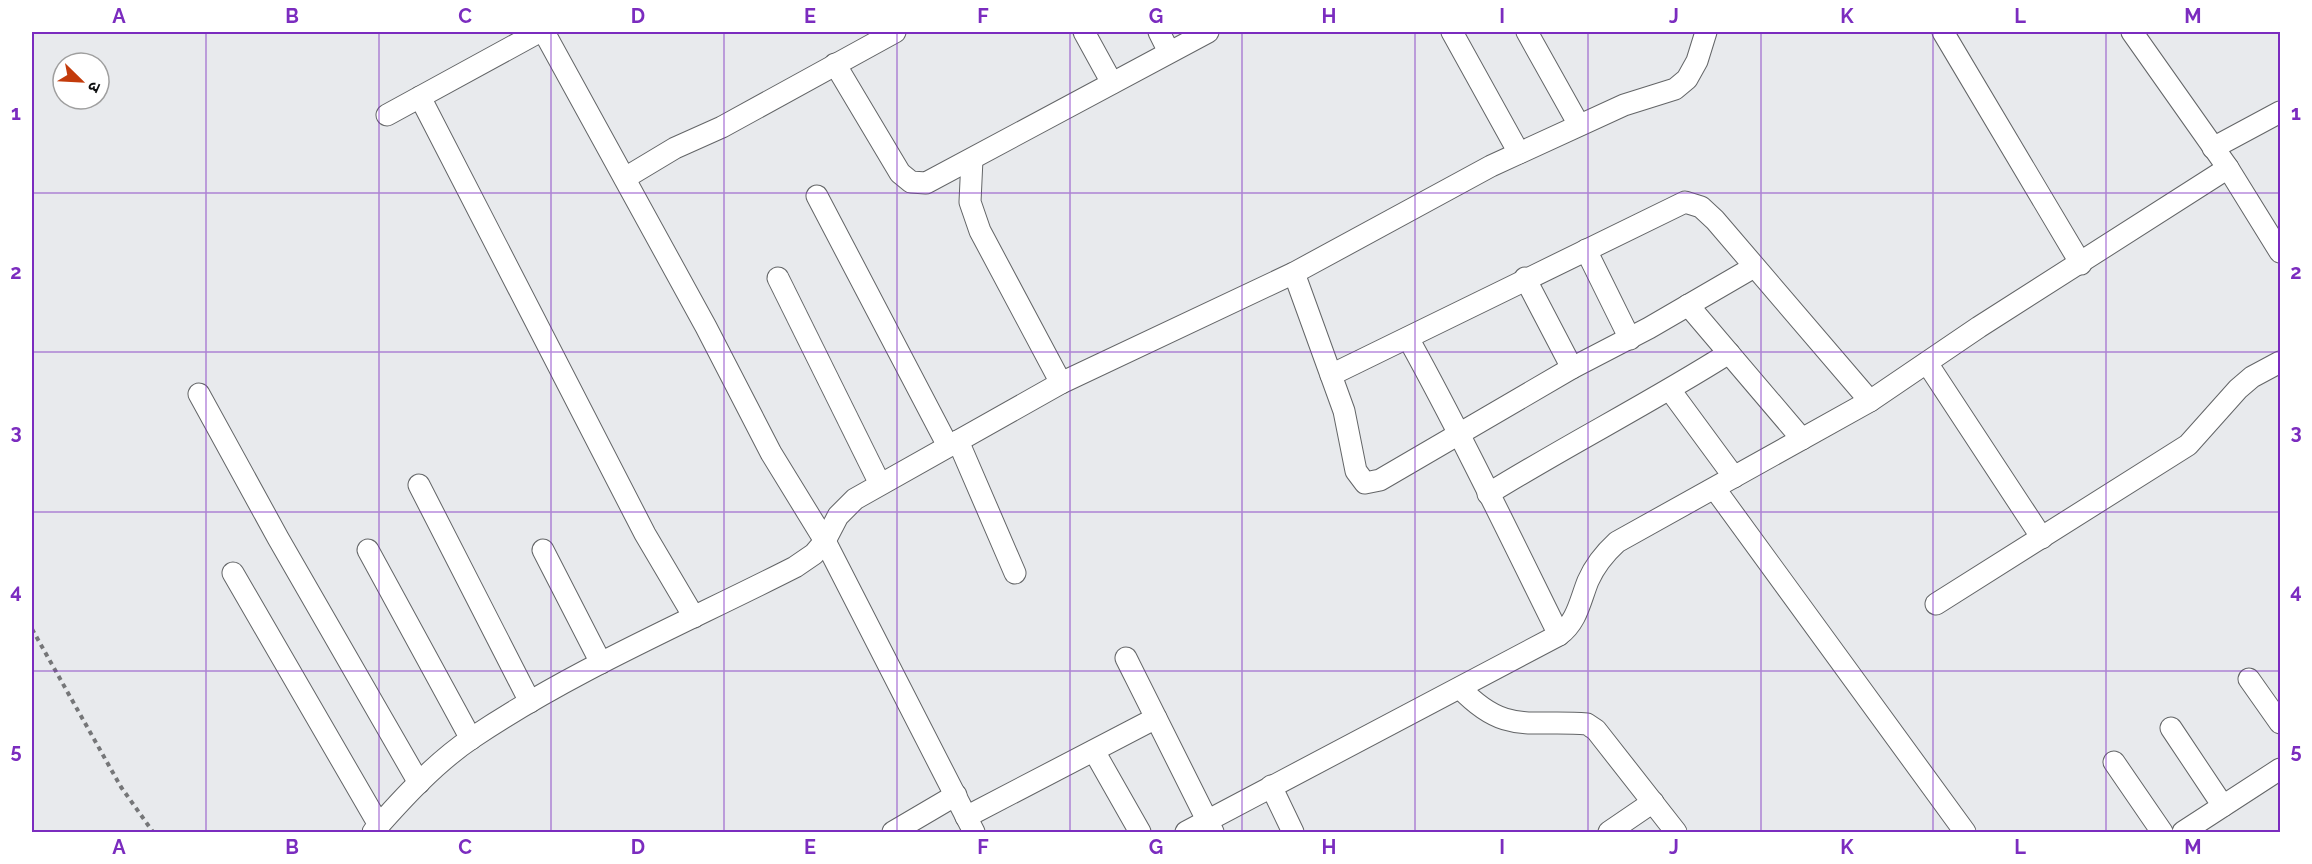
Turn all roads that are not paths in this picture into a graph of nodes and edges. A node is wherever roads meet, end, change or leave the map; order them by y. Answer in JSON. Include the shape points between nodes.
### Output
{"nodes":[{"id":1,"x":541,"y":32,"type":"edge"},
{"id":2,"x":895,"y":32,"type":"edge"},
{"id":3,"x":1084,"y":32,"type":"edge"},
{"id":4,"x":1159,"y":32,"type":"edge"},
{"id":5,"x":1208,"y":32,"type":"edge"},
{"id":6,"x":1452,"y":32,"type":"edge"},
{"id":7,"x":1527,"y":32,"type":"edge"},
{"id":8,"x":1707,"y":32,"type":"edge"},
{"id":9,"x":1942,"y":32,"type":"edge"},
{"id":10,"x":2132,"y":32,"type":"edge"},
{"id":11,"x":1170,"y":52,"type":"junction"},
{"id":12,"x":836,"y":64,"type":"junction"},
{"id":13,"x":1112,"y":83,"type":"junction"},
{"id":14,"x":420,"y":97,"type":"junction"},
{"id":15,"x":2280,"y":112,"type":"edge"},
{"id":16,"x":387,"y":115,"type":"dead end"},
{"id":17,"x":1579,"y":125,"type":"junction"},
{"id":18,"x":2213,"y":147,"type":"junction"},
{"id":19,"x":1519,"y":153,"type":"junction"},
{"id":20,"x":972,"y":159,"type":"junction"},
{"id":21,"x":2228,"y":168,"type":"junction"},
{"id":22,"x":625,"y":178,"type":"junction"},
{"id":23,"x":817,"y":196,"type":"dead end"},
{"id":24,"x":1586,"y":250,"type":"junction"},
{"id":25,"x":2280,"y":252,"type":"edge"},
{"id":26,"x":2081,"y":264,"type":"junction"},
{"id":27,"x":1754,"y":267,"type":"junction"},
{"id":28,"x":1294,"y":273,"type":"junction"},
{"id":29,"x":778,"y":278,"type":"dead end"},
{"id":30,"x":1525,"y":278,"type":"junction"},
{"id":31,"x":1688,"y":305,"type":"junction"},
{"id":32,"x":1408,"y":338,"type":"junction"},
{"id":33,"x":1630,"y":339,"type":"junction"},
{"id":34,"x":1729,"y":353,"type":"junction"},
{"id":35,"x":2280,"y":362,"type":"edge"},
{"id":36,"x":1927,"y":363,"type":"junction"},
{"id":37,"x":1572,"y":368,"type":"junction"},
{"id":38,"x":1331,"y":375,"type":"junction"},
{"id":39,"x":1061,"y":383,"type":"junction"},
{"id":40,"x":1670,"y":390,"type":"junction"},
{"id":41,"x":199,"y":394,"type":"dead end"},
{"id":42,"x":1870,"y":401,"type":"junction"},
{"id":43,"x":1461,"y":433,"type":"junction"},
{"id":44,"x":1803,"y":439,"type":"junction"},
{"id":45,"x":953,"y":443,"type":"junction"},
{"id":46,"x":1734,"y":477,"type":"junction"},
{"id":47,"x":419,"y":484,"type":"dead end"},
{"id":48,"x":880,"y":484,"type":"junction"},
{"id":49,"x":1715,"y":489,"type":"junction"},
{"id":50,"x":1488,"y":494,"type":"junction"},
{"id":51,"x":2042,"y":538,"type":"junction"},
{"id":52,"x":825,"y":542,"type":"junction"},
{"id":53,"x":368,"y":550,"type":"dead end"},
{"id":54,"x":543,"y":550,"type":"dead end"},
{"id":55,"x":233,"y":573,"type":"dead end"},
{"id":56,"x":1015,"y":573,"type":"dead end"},
{"id":57,"x":1936,"y":604,"type":"dead end"},
{"id":58,"x":694,"y":617,"type":"junction"},
{"id":59,"x":1559,"y":635,"type":"junction"},
{"id":60,"x":1126,"y":658,"type":"dead end"},
{"id":61,"x":601,"y":663,"type":"junction"},
{"id":62,"x":2249,"y":679,"type":"dead end"},
{"id":63,"x":1460,"y":688,"type":"junction"},
{"id":64,"x":530,"y":702,"type":"junction"},
{"id":65,"x":1156,"y":718,"type":"junction"},
{"id":66,"x":2280,"y":723,"type":"edge"},
{"id":67,"x":2171,"y":728,"type":"dead end"},
{"id":68,"x":471,"y":739,"type":"junction"},
{"id":69,"x":1094,"y":751,"type":"junction"},
{"id":70,"x":2114,"y":762,"type":"dead end"},
{"id":71,"x":2280,"y":769,"type":"edge"},
{"id":72,"x":419,"y":783,"type":"junction"},
{"id":73,"x":1271,"y":786,"type":"junction"},
{"id":74,"x":956,"y":795,"type":"junction"},
{"id":75,"x":1653,"y":802,"type":"junction"},
{"id":76,"x":2223,"y":806,"type":"junction"},
{"id":77,"x":970,"y":825,"type":"edge"},
{"id":78,"x":1211,"y":826,"type":"edge"},
{"id":79,"x":376,"y":829,"type":"edge"},
{"id":80,"x":893,"y":832,"type":"edge"},
{"id":81,"x":1140,"y":832,"type":"edge"},
{"id":82,"x":1186,"y":832,"type":"edge"},
{"id":83,"x":1293,"y":832,"type":"edge"},
{"id":84,"x":1609,"y":832,"type":"edge"},
{"id":85,"x":1676,"y":832,"type":"edge"},
{"id":86,"x":1965,"y":832,"type":"edge"},
{"id":87,"x":2162,"y":832,"type":"edge"},
{"id":88,"x":2183,"y":832,"type":"edge"}],
"edges":[{"from":1,"to":14,"type":"street"},
{"from":1,"to":22,"type":"street"},
{"from":2,"to":12,"type":"street"},
{"from":3,"to":13,"type":"street"},
{"from":4,"to":11,"type":"street"},
{"from":5,"to":11,"type":"street"},
{"from":6,"to":19,"type":"street"},
{"from":7,"to":17,"type":"street"},
{"from":8,"to":17,"type":"street","via":[[1687,79],[1675,89]]},
{"from":9,"to":26,"type":"street"},
{"from":10,"to":18,"type":"street"},
{"from":11,"to":13,"type":"street"},
{"from":12,"to":20,"type":"street","via":[[904,179],[926,183]]},
{"from":12,"to":22,"type":"street"},
{"from":13,"to":20,"type":"street"},
{"from":14,"to":16,"type":"street"},
{"from":14,"to":58,"type":"street","via":[[645,534]]},
{"from":15,"to":18,"type":"street"},
{"from":17,"to":19,"type":"street"},
{"from":18,"to":21,"type":"street"},
{"from":19,"to":28,"type":"street"},
{"from":20,"to":39,"type":"street","via":[[970,202],[980,231]]},
{"from":21,"to":25,"type":"street"},
{"from":21,"to":26,"type":"street"},
{"from":22,"to":52,"type":"street","via":[[771,453]]},
{"from":23,"to":45,"type":"street"},
{"from":24,"to":27,"type":"street","via":[[1685,202],[1708,213]]},
{"from":24,"to":30,"type":"street"},
{"from":24,"to":33,"type":"street"},
{"from":26,"to":36,"type":"street"},
{"from":27,"to":31,"type":"street"},
{"from":27,"to":42,"type":"street"},
{"from":28,"to":38,"type":"street"},
{"from":28,"to":39,"type":"street"},
{"from":29,"to":48,"type":"street"},
{"from":30,"to":32,"type":"street"},
{"from":30,"to":37,"type":"street"},
{"from":31,"to":33,"type":"street"},
{"from":31,"to":34,"type":"street"},
{"from":32,"to":38,"type":"street"},
{"from":32,"to":43,"type":"street"},
{"from":33,"to":37,"type":"street"},
{"from":34,"to":40,"type":"street"},
{"from":34,"to":44,"type":"street"},
{"from":35,"to":51,"type":"street","via":[[2238,389],[2188,445]]},
{"from":36,"to":42,"type":"street"},
{"from":36,"to":51,"type":"street"},
{"from":37,"to":43,"type":"street"},
{"from":38,"to":43,"type":"street","via":[[1349,427],[1356,471],[1365,483],[1380,480]]},
{"from":39,"to":45,"type":"street"},
{"from":40,"to":46,"type":"street"},
{"from":40,"to":50,"type":"street"},
{"from":41,"to":72,"type":"street"},
{"from":42,"to":44,"type":"street"},
{"from":43,"to":50,"type":"street"},
{"from":44,"to":46,"type":"street"},
{"from":45,"to":48,"type":"street"},
{"from":45,"to":56,"type":"street"},
{"from":46,"to":49,"type":"street"},
{"from":47,"to":64,"type":"street"},
{"from":48,"to":52,"type":"street","via":[[855,499],[838,516]]},
{"from":49,"to":59,"type":"street","via":[[1636,530],[1603,555],[1574,619]]},
{"from":49,"to":86,"type":"street"},
{"from":50,"to":59,"type":"street"},
{"from":51,"to":57,"type":"street"},
{"from":52,"to":58,"type":"street","via":[[795,567]]},
{"from":52,"to":74,"type":"street"},
{"from":53,"to":68,"type":"street"},
{"from":54,"to":61,"type":"street"},
{"from":55,"to":79,"type":"street"},
{"from":58,"to":61,"type":"street"},
{"from":59,"to":63,"type":"street"},
{"from":60,"to":65,"type":"street"},
{"from":61,"to":64,"type":"street"},
{"from":62,"to":66,"type":"street"},
{"from":63,"to":73,"type":"street"},
{"from":63,"to":75,"type":"street","via":[[1477,705],[1511,722],[1587,724]]},
{"from":64,"to":68,"type":"street"},
{"from":65,"to":69,"type":"street"},
{"from":65,"to":78,"type":"street"},
{"from":67,"to":76,"type":"street"},
{"from":68,"to":72,"type":"street"},
{"from":69,"to":77,"type":"street"},
{"from":69,"to":81,"type":"street"},
{"from":70,"to":87,"type":"street"},
{"from":71,"to":76,"type":"street"},
{"from":72,"to":79,"type":"street"},
{"from":73,"to":78,"type":"street"},
{"from":73,"to":83,"type":"street"},
{"from":74,"to":77,"type":"street"},
{"from":74,"to":80,"type":"street"},
{"from":75,"to":84,"type":"street"},
{"from":75,"to":85,"type":"street"},
{"from":76,"to":88,"type":"street"},
{"from":78,"to":82,"type":"street"}]}
